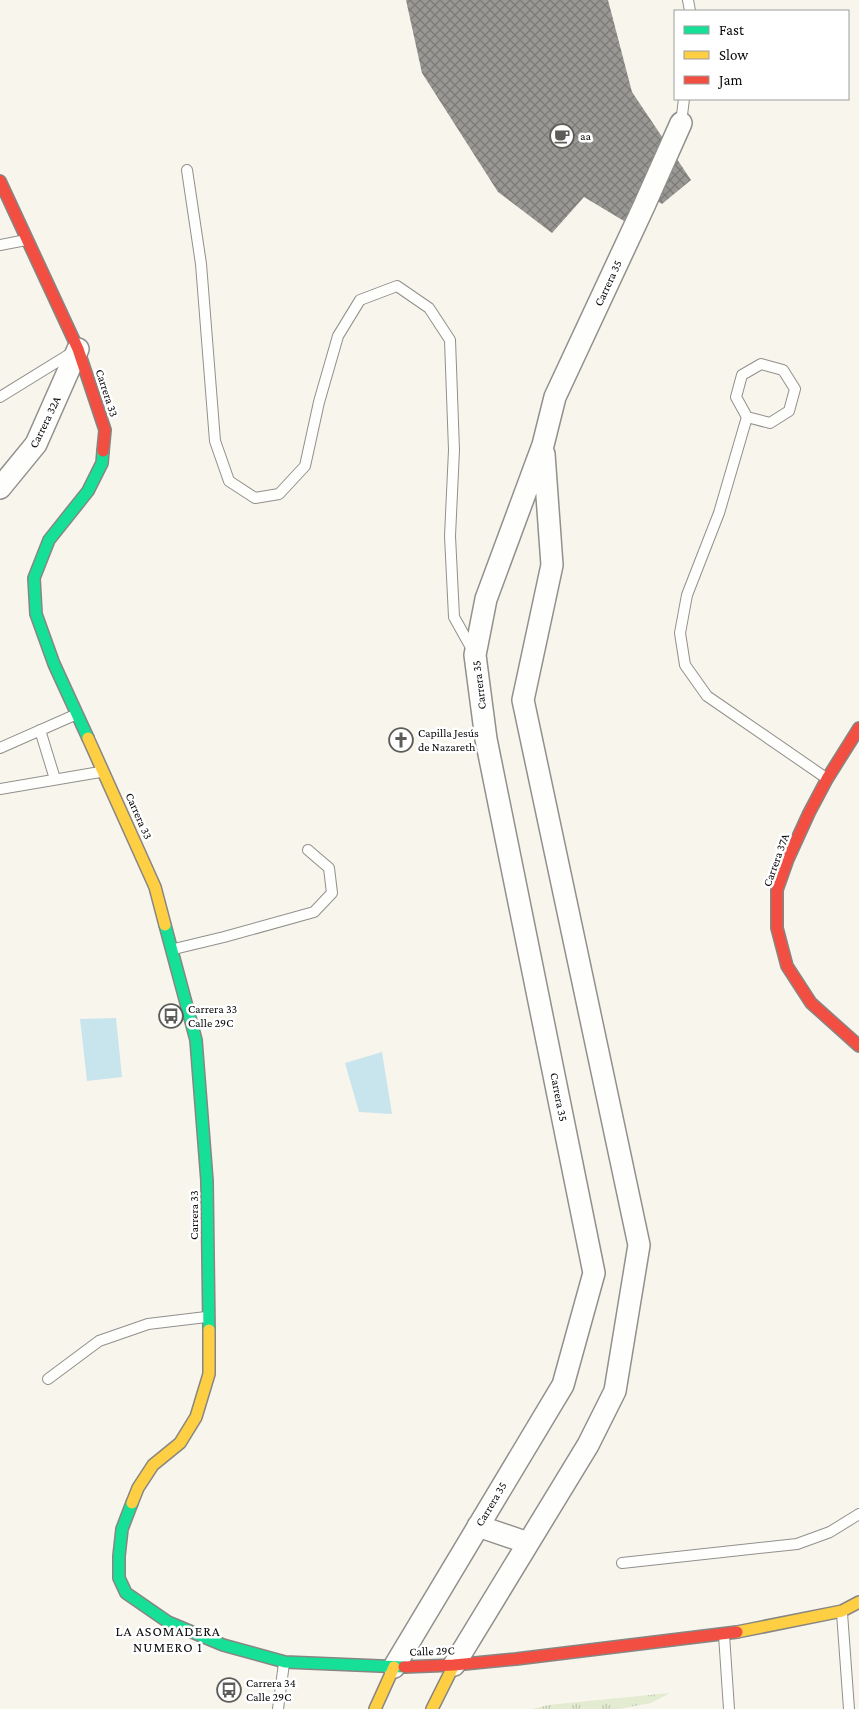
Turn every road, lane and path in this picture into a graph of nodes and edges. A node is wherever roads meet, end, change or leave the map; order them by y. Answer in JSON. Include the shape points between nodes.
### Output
{"nodes":[{"id":1,"x":684,"y":100,"type":"edge"},
{"id":2,"x":681,"y":123,"type":"joint"},
{"id":3,"x":187,"y":170,"type":"dead end"},
{"id":4,"x":0,"y":181,"type":"edge"},
{"id":5,"x":27,"y":240,"type":"junction"},
{"id":6,"x":0,"y":245,"type":"edge"},
{"id":7,"x":78,"y":349,"type":"junction"},
{"id":8,"x":0,"y":397,"type":"edge"},
{"id":9,"x":747,"y":417,"type":"junction"},
{"id":10,"x":543,"y":445,"type":"junction"},
{"id":11,"x":0,"y":488,"type":"edge"},
{"id":12,"x":475,"y":655,"type":"junction"},
{"id":13,"x":78,"y":714,"type":"junction"},
{"id":14,"x":859,"y":728,"type":"edge"},
{"id":15,"x":40,"y":730,"type":"junction"},
{"id":16,"x":0,"y":748,"type":"edge"},
{"id":17,"x":104,"y":771,"type":"junction"},
{"id":18,"x":55,"y":779,"type":"junction"},
{"id":19,"x":827,"y":779,"type":"junction"},
{"id":20,"x":0,"y":788,"type":"edge"},
{"id":21,"x":308,"y":850,"type":"dead end"},
{"id":22,"x":172,"y":950,"type":"junction"},
{"id":23,"x":859,"y":1046,"type":"edge"},
{"id":24,"x":208,"y":1317,"type":"junction"},
{"id":25,"x":48,"y":1379,"type":"dead end"},
{"id":26,"x":138,"y":1488,"type":"joint"},
{"id":27,"x":859,"y":1514,"type":"edge"},
{"id":28,"x":478,"y":1526,"type":"junction"},
{"id":29,"x":528,"y":1543,"type":"junction"},
{"id":30,"x":622,"y":1563,"type":"dead end"},
{"id":31,"x":859,"y":1602,"type":"edge"},
{"id":32,"x":842,"y":1611,"type":"junction"},
{"id":33,"x":724,"y":1635,"type":"junction"},
{"id":34,"x":285,"y":1662,"type":"junction"},
{"id":35,"x":454,"y":1665,"type":"junction"},
{"id":36,"x":394,"y":1667,"type":"junction"},
{"id":37,"x":278,"y":1709,"type":"edge"},
{"id":38,"x":375,"y":1709,"type":"edge"},
{"id":39,"x":432,"y":1709,"type":"edge"},
{"id":40,"x":730,"y":1709,"type":"edge"},
{"id":41,"x":850,"y":1709,"type":"edge"}],
"edges":[{"from":1,"to":2,"type":"lane"},
{"from":2,"to":10,"type":"street","name":"Carrera 35","via":[[555,397]]},
{"from":3,"to":12,"type":"lane","via":[[201,264],[215,441],[229,481],[255,498],[279,494],[305,466],[338,336],[360,300],[397,286],[429,308],[450,340],[454,450],[450,536],[454,617]]},
{"from":4,"to":5,"type":"street","name":"Carrera 33"},
{"from":5,"to":6,"type":"lane"},
{"from":5,"to":7,"type":"street","name":"Carrera 33"},
{"from":7,"to":8,"type":"lane"},
{"from":7,"to":11,"type":"street","name":"Carrera 32A","via":[[36,444]]},
{"from":7,"to":13,"type":"street","name":"Carrera 33","via":[[105,430],[102,463],[88,491],[49,540],[34,578],[36,614],[54,664]]},
{"from":9,"to":9,"type":"lane","via":[[770,423],[789,411],[794,389],[783,370],[761,364],[742,375],[736,397]]},
{"from":9,"to":19,"type":"lane","via":[[719,513],[687,595],[680,633],[685,665],[707,696]]},
{"from":10,"to":12,"type":"street","name":"Carrera 35","via":[[486,599]]},
{"from":10,"to":29,"type":"street","name":"Carrera 35","via":[[552,565],[523,700],[639,1245],[615,1391],[588,1444]]},
{"from":12,"to":28,"type":"street","name":"Carrera 35","via":[[486,739],[594,1272],[562,1385]]},
{"from":13,"to":15,"type":"lane"},
{"from":13,"to":17,"type":"street","name":"Carrera 33"},
{"from":14,"to":19,"type":"street","name":"Carrera 37A"},
{"from":15,"to":16,"type":"lane"},
{"from":15,"to":18,"type":"lane"},
{"from":17,"to":18,"type":"lane"},
{"from":17,"to":22,"type":"street","name":"Carrera 33","via":[[155,887]]},
{"from":18,"to":20,"type":"lane"},
{"from":19,"to":23,"type":"street","name":"Carrera 37A","via":[[788,858],[777,890],[777,928],[787,966],[811,1003]]},
{"from":21,"to":22,"type":"lane","via":[[328,868],[332,893],[314,912]]},
{"from":22,"to":24,"type":"street","name":"Carrera 33","via":[[196,1040],[207,1181]]},
{"from":24,"to":25,"type":"lane","via":[[148,1324],[99,1341]]},
{"from":24,"to":26,"type":"street","name":"Carrera 33","via":[[209,1374],[196,1417],[180,1443],[153,1465]]},
{"from":26,"to":34,"type":"street","name":"Calle 29C","via":[[122,1529],[119,1578],[126,1593],[177,1626],[223,1645]]},
{"from":27,"to":30,"type":"lane","via":[[830,1532],[797,1544]]},
{"from":28,"to":29,"type":"street"},
{"from":28,"to":36,"type":"street","name":"Carrera 35"},
{"from":29,"to":35,"type":"street","name":"Carrera 35"},
{"from":31,"to":32,"type":"street","name":"Calle 29C"},
{"from":32,"to":33,"type":"street","name":"Calle 29C"},
{"from":32,"to":41,"type":"lane"},
{"from":33,"to":35,"type":"street","name":"Calle 29C"},
{"from":33,"to":40,"type":"lane"},
{"from":34,"to":36,"type":"street","name":"Calle 29C"},
{"from":34,"to":37,"type":"lane"},
{"from":35,"to":36,"type":"street","name":"Calle 29C"},
{"from":35,"to":39,"type":"street","name":"Carrera 35"},
{"from":36,"to":38,"type":"street","name":"Carrera 35"}]}
